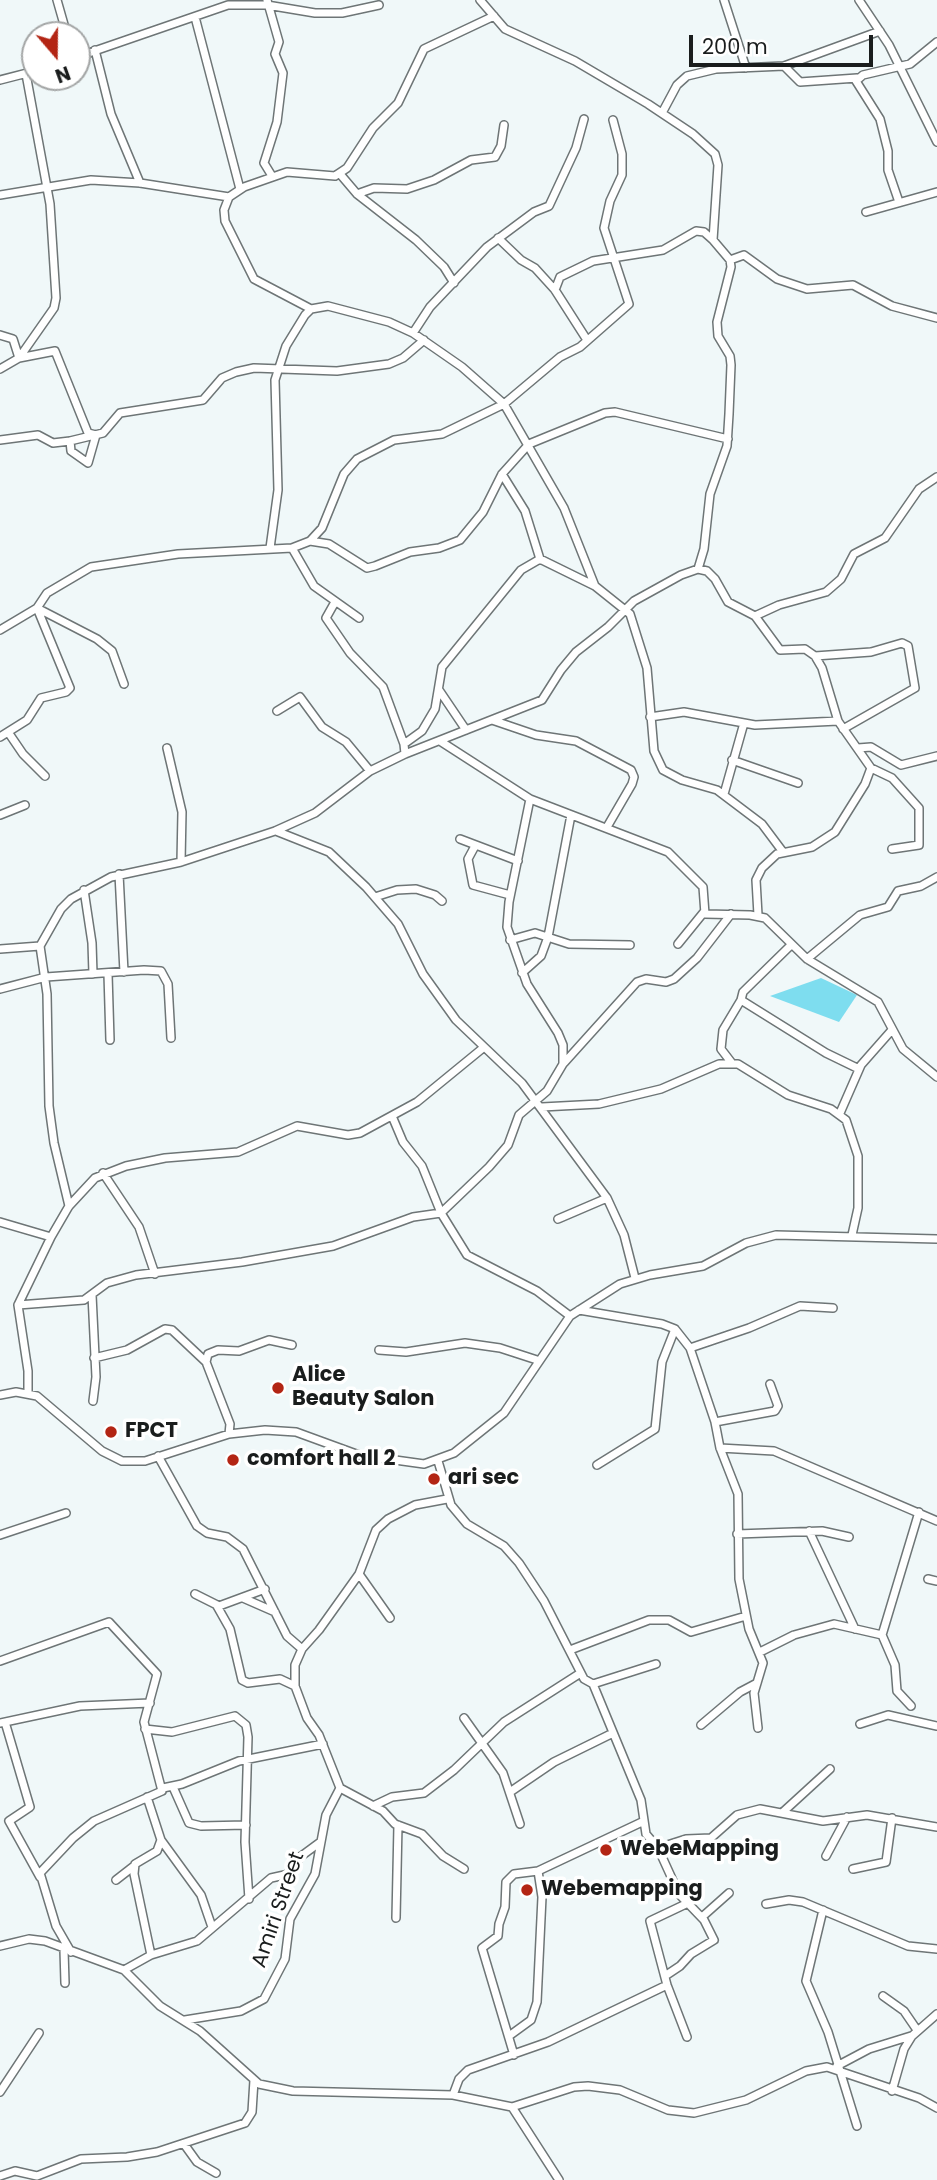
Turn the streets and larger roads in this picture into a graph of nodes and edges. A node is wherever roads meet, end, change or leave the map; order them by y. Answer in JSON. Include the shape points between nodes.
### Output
{"nodes":[{"id":1,"x":57,"y":0,"type":"edge"},
{"id":2,"x":480,"y":0,"type":"edge"},
{"id":3,"x":724,"y":0,"type":"edge"},
{"id":4,"x":859,"y":0,"type":"edge"},
{"id":5,"x":267,"y":3,"type":"edge"},
{"id":6,"x":379,"y":5,"type":"dead end"},
{"id":7,"x":494,"y":16,"type":"junction"},
{"id":8,"x":195,"y":17,"type":"junction"},
{"id":9,"x":63,"y":21,"type":"edge"},
{"id":10,"x":880,"y":31,"type":"junction"},
{"id":11,"x":937,"y":42,"type":"edge"},
{"id":12,"x":96,"y":50,"type":"junction"},
{"id":13,"x":91,"y":52,"type":"edge"},
{"id":14,"x":784,"y":66,"type":"junction"},
{"id":15,"x":746,"y":68,"type":"junction"},
{"id":16,"x":899,"y":68,"type":"junction"},
{"id":17,"x":21,"y":75,"type":"edge"},
{"id":18,"x":857,"y":78,"type":"junction"},
{"id":19,"x":0,"y":80,"type":"edge"},
{"id":20,"x":29,"y":91,"type":"edge"},
{"id":21,"x":662,"y":113,"type":"junction"},
{"id":22,"x":584,"y":119,"type":"dead end"},
{"id":23,"x":613,"y":120,"type":"dead end"},
{"id":24,"x":505,"y":125,"type":"dead end"},
{"id":25,"x":937,"y":142,"type":"edge"},
{"id":26,"x":340,"y":174,"type":"junction"},
{"id":27,"x":272,"y":176,"type":"junction"},
{"id":28,"x":140,"y":183,"type":"junction"},
{"id":29,"x":46,"y":186,"type":"junction"},
{"id":30,"x":240,"y":189,"type":"junction"},
{"id":31,"x":937,"y":192,"type":"edge"},
{"id":32,"x":357,"y":194,"type":"junction"},
{"id":33,"x":0,"y":195,"type":"edge"},
{"id":34,"x":229,"y":197,"type":"junction"},
{"id":35,"x":899,"y":202,"type":"junction"},
{"id":36,"x":866,"y":212,"type":"dead end"},
{"id":37,"x":498,"y":238,"type":"junction"},
{"id":38,"x":713,"y":240,"type":"junction"},
{"id":39,"x":614,"y":257,"type":"junction"},
{"id":40,"x":730,"y":260,"type":"junction"},
{"id":41,"x":454,"y":283,"type":"junction"},
{"id":42,"x":555,"y":290,"type":"junction"},
{"id":43,"x":311,"y":309,"type":"junction"},
{"id":44,"x":937,"y":318,"type":"edge"},
{"id":45,"x":413,"y":333,"type":"junction"},
{"id":46,"x":0,"y":335,"type":"edge"},
{"id":47,"x":424,"y":340,"type":"junction"},
{"id":48,"x":587,"y":340,"type":"junction"},
{"id":49,"x":19,"y":358,"type":"junction"},
{"id":50,"x":0,"y":369,"type":"edge"},
{"id":51,"x":279,"y":370,"type":"junction"},
{"id":52,"x":504,"y":404,"type":"junction"},
{"id":53,"x":96,"y":435,"type":"junction"},
{"id":54,"x":728,"y":439,"type":"junction"},
{"id":55,"x":0,"y":440,"type":"edge"},
{"id":56,"x":70,"y":441,"type":"junction"},
{"id":57,"x":528,"y":444,"type":"junction"},
{"id":58,"x":502,"y":474,"type":"junction"},
{"id":59,"x":937,"y":477,"type":"edge"},
{"id":60,"x":310,"y":541,"type":"junction"},
{"id":61,"x":270,"y":548,"type":"junction"},
{"id":62,"x":292,"y":548,"type":"junction"},
{"id":63,"x":540,"y":559,"type":"junction"},
{"id":64,"x":698,"y":569,"type":"junction"},
{"id":65,"x":595,"y":586,"type":"junction"},
{"id":66,"x":335,"y":602,"type":"junction"},
{"id":67,"x":626,"y":607,"type":"junction"},
{"id":68,"x":37,"y":608,"type":"junction"},
{"id":69,"x":755,"y":616,"type":"junction"},
{"id":70,"x":359,"y":618,"type":"dead end"},
{"id":71,"x":0,"y":630,"type":"edge"},
{"id":72,"x":815,"y":656,"type":"junction"},
{"id":73,"x":124,"y":684,"type":"dead end"},
{"id":74,"x":439,"y":690,"type":"junction"},
{"id":75,"x":277,"y":711,"type":"dead end"},
{"id":76,"x":650,"y":717,"type":"junction"},
{"id":77,"x":492,"y":720,"type":"junction"},
{"id":78,"x":838,"y":721,"type":"junction"},
{"id":79,"x":744,"y":723,"type":"junction"},
{"id":80,"x":843,"y":729,"type":"junction"},
{"id":81,"x":466,"y":730,"type":"junction"},
{"id":82,"x":8,"y":732,"type":"junction"},
{"id":83,"x":0,"y":737,"type":"edge"},
{"id":84,"x":440,"y":741,"type":"junction"},
{"id":85,"x":404,"y":744,"type":"junction"},
{"id":86,"x":167,"y":748,"type":"dead end"},
{"id":87,"x":859,"y":748,"type":"junction"},
{"id":88,"x":405,"y":754,"type":"junction"},
{"id":89,"x":937,"y":756,"type":"edge"},
{"id":90,"x":732,"y":760,"type":"junction"},
{"id":91,"x":871,"y":768,"type":"junction"},
{"id":92,"x":370,"y":771,"type":"junction"},
{"id":93,"x":45,"y":776,"type":"dead end"},
{"id":94,"x":798,"y":783,"type":"dead end"},
{"id":95,"x":724,"y":794,"type":"junction"},
{"id":96,"x":530,"y":799,"type":"junction"},
{"id":97,"x":25,"y":805,"type":"dead end"},
{"id":98,"x":571,"y":815,"type":"junction"},
{"id":99,"x":0,"y":816,"type":"edge"},
{"id":100,"x":607,"y":827,"type":"junction"},
{"id":101,"x":275,"y":831,"type":"junction"},
{"id":102,"x":460,"y":839,"type":"dead end"},
{"id":103,"x":475,"y":846,"type":"junction"},
{"id":104,"x":891,"y":849,"type":"dead end"},
{"id":105,"x":783,"y":852,"type":"junction"},
{"id":106,"x":518,"y":861,"type":"junction"},
{"id":107,"x":181,"y":862,"type":"junction"},
{"id":108,"x":119,"y":874,"type":"junction"},
{"id":109,"x":937,"y":877,"type":"edge"},
{"id":110,"x":84,"y":890,"type":"junction"},
{"id":111,"x":510,"y":895,"type":"junction"},
{"id":112,"x":375,"y":897,"type":"junction"},
{"id":113,"x":442,"y":901,"type":"dead end"},
{"id":114,"x":704,"y":912,"type":"junction"},
{"id":115,"x":731,"y":914,"type":"junction"},
{"id":116,"x":758,"y":915,"type":"junction"},
{"id":117,"x":548,"y":937,"type":"junction"},
{"id":118,"x":510,"y":940,"type":"junction"},
{"id":119,"x":678,"y":944,"type":"dead end"},
{"id":120,"x":629,"y":945,"type":"dead end"},
{"id":121,"x":40,"y":946,"type":"junction"},
{"id":122,"x":790,"y":946,"type":"junction"},
{"id":123,"x":0,"y":949,"type":"edge"},
{"id":124,"x":807,"y":959,"type":"junction"},
{"id":125,"x":124,"y":972,"type":"junction"},
{"id":126,"x":522,"y":973,"type":"junction"},
{"id":127,"x":93,"y":974,"type":"junction"},
{"id":128,"x":108,"y":974,"type":"junction"},
{"id":129,"x":46,"y":977,"type":"junction"},
{"id":130,"x":0,"y":989,"type":"edge"},
{"id":131,"x":741,"y":1000,"type":"junction"},
{"id":132,"x":891,"y":1031,"type":"junction"},
{"id":133,"x":172,"y":1038,"type":"dead end"},
{"id":134,"x":110,"y":1040,"type":"dead end"},
{"id":135,"x":483,"y":1048,"type":"junction"},
{"id":136,"x":731,"y":1062,"type":"junction"},
{"id":137,"x":563,"y":1063,"type":"junction"},
{"id":138,"x":859,"y":1069,"type":"junction"},
{"id":139,"x":935,"y":1072,"type":"edge"},
{"id":140,"x":540,"y":1104,"type":"junction"},
{"id":141,"x":840,"y":1113,"type":"junction"},
{"id":142,"x":392,"y":1116,"type":"junction"},
{"id":143,"x":103,"y":1173,"type":"junction"},
{"id":144,"x":607,"y":1198,"type":"junction"},
{"id":145,"x":69,"y":1206,"type":"junction"},
{"id":146,"x":441,"y":1213,"type":"junction"},
{"id":147,"x":558,"y":1219,"type":"dead end"},
{"id":148,"x":0,"y":1222,"type":"edge"},
{"id":149,"x":852,"y":1235,"type":"junction"},
{"id":150,"x":51,"y":1237,"type":"junction"},
{"id":151,"x":937,"y":1239,"type":"edge"},
{"id":152,"x":155,"y":1274,"type":"junction"},
{"id":153,"x":635,"y":1278,"type":"junction"},
{"id":154,"x":92,"y":1295,"type":"junction"},
{"id":155,"x":18,"y":1305,"type":"junction"},
{"id":156,"x":832,"y":1308,"type":"dead end"},
{"id":157,"x":578,"y":1310,"type":"junction"},
{"id":158,"x":570,"y":1317,"type":"junction"},
{"id":159,"x":675,"y":1329,"type":"junction"},
{"id":160,"x":292,"y":1345,"type":"dead end"},
{"id":161,"x":690,"y":1348,"type":"junction"},
{"id":162,"x":379,"y":1350,"type":"dead end"},
{"id":163,"x":94,"y":1358,"type":"junction"},
{"id":164,"x":537,"y":1360,"type":"junction"},
{"id":165,"x":206,"y":1362,"type":"junction"},
{"id":166,"x":770,"y":1384,"type":"dead end"},
{"id":167,"x":28,"y":1392,"type":"junction"},
{"id":168,"x":0,"y":1395,"type":"edge"},
{"id":169,"x":93,"y":1401,"type":"dead end"},
{"id":170,"x":715,"y":1422,"type":"junction"},
{"id":171,"x":229,"y":1434,"type":"junction"},
{"id":172,"x":720,"y":1448,"type":"junction"},
{"id":173,"x":158,"y":1457,"type":"junction"},
{"id":174,"x":438,"y":1461,"type":"junction"},
{"id":175,"x":597,"y":1465,"type":"dead end"},
{"id":176,"x":447,"y":1499,"type":"junction"},
{"id":177,"x":919,"y":1512,"type":"junction"},
{"id":178,"x":66,"y":1513,"type":"dead end"},
{"id":179,"x":937,"y":1521,"type":"edge"},
{"id":180,"x":809,"y":1531,"type":"junction"},
{"id":181,"x":737,"y":1534,"type":"junction"},
{"id":182,"x":0,"y":1535,"type":"edge"},
{"id":183,"x":849,"y":1537,"type":"dead end"},
{"id":184,"x":359,"y":1574,"type":"junction"},
{"id":185,"x":265,"y":1589,"type":"junction"},
{"id":186,"x":195,"y":1594,"type":"dead end"},
{"id":187,"x":243,"y":1598,"type":"junction"},
{"id":188,"x":216,"y":1606,"type":"junction"},
{"id":189,"x":276,"y":1612,"type":"junction"},
{"id":190,"x":746,"y":1616,"type":"junction"},
{"id":191,"x":390,"y":1618,"type":"dead end"},
{"id":192,"x":855,"y":1630,"type":"junction"},
{"id":193,"x":882,"y":1635,"type":"junction"},
{"id":194,"x":302,"y":1648,"type":"junction"},
{"id":195,"x":570,"y":1650,"type":"junction"},
{"id":196,"x":760,"y":1653,"type":"junction"},
{"id":197,"x":0,"y":1661,"type":"edge"},
{"id":198,"x":656,"y":1664,"type":"dead end"},
{"id":199,"x":579,"y":1674,"type":"junction"},
{"id":200,"x":757,"y":1683,"type":"junction"},
{"id":201,"x":593,"y":1684,"type":"junction"},
{"id":202,"x":295,"y":1686,"type":"junction"},
{"id":203,"x":149,"y":1703,"type":"junction"},
{"id":204,"x":912,"y":1706,"type":"dead end"},
{"id":205,"x":464,"y":1718,"type":"dead end"},
{"id":206,"x":3,"y":1722,"type":"edge"},
{"id":207,"x":860,"y":1724,"type":"dead end"},
{"id":208,"x":701,"y":1725,"type":"dead end"},
{"id":209,"x":937,"y":1726,"type":"edge"},
{"id":210,"x":758,"y":1728,"type":"dead end"},
{"id":211,"x":145,"y":1729,"type":"junction"},
{"id":212,"x":613,"y":1733,"type":"junction"},
{"id":213,"x":482,"y":1741,"type":"junction"},
{"id":214,"x":323,"y":1744,"type":"junction"},
{"id":215,"x":247,"y":1759,"type":"junction"},
{"id":216,"x":830,"y":1769,"type":"dead end"},
{"id":217,"x":173,"y":1787,"type":"junction"},
{"id":218,"x":163,"y":1788,"type":"junction"},
{"id":219,"x":340,"y":1788,"type":"junction"},
{"id":220,"x":510,"y":1792,"type":"junction"},
{"id":221,"x":147,"y":1797,"type":"junction"},
{"id":222,"x":373,"y":1806,"type":"junction"},
{"id":223,"x":783,"y":1812,"type":"junction"},
{"id":224,"x":847,"y":1817,"type":"junction"},
{"id":225,"x":892,"y":1818,"type":"junction"},
{"id":226,"x":642,"y":1822,"type":"junction"},
{"id":227,"x":520,"y":1824,"type":"dead end"},
{"id":228,"x":246,"y":1825,"type":"junction"},
{"id":229,"x":398,"y":1825,"type":"junction"},
{"id":230,"x":937,"y":1827,"type":"edge"},
{"id":231,"x":162,"y":1840,"type":"junction"},
{"id":232,"x":319,"y":1843,"type":"junction"},
{"id":233,"x":658,"y":1848,"type":"junction"},
{"id":234,"x":827,"y":1856,"type":"dead end"},
{"id":235,"x":134,"y":1866,"type":"junction"},
{"id":236,"x":853,"y":1868,"type":"dead end"},
{"id":237,"x":464,"y":1869,"type":"dead end"},
{"id":238,"x":538,"y":1871,"type":"junction"},
{"id":239,"x":40,"y":1877,"type":"junction"},
{"id":240,"x":116,"y":1881,"type":"dead end"},
{"id":241,"x":729,"y":1893,"type":"dead end"},
{"id":242,"x":249,"y":1899,"type":"junction"},
{"id":243,"x":688,"y":1903,"type":"junction"},
{"id":244,"x":766,"y":1904,"type":"dead end"},
{"id":245,"x":823,"y":1910,"type":"junction"},
{"id":246,"x":702,"y":1917,"type":"junction"},
{"id":247,"x":396,"y":1918,"type":"dead end"},
{"id":248,"x":212,"y":1927,"type":"junction"},
{"id":249,"x":0,"y":1946,"type":"edge"},
{"id":250,"x":937,"y":1949,"type":"edge"},
{"id":251,"x":68,"y":1951,"type":"junction"},
{"id":252,"x":152,"y":1955,"type":"junction"},
{"id":253,"x":124,"y":1970,"type":"junction"},
{"id":254,"x":665,"y":1976,"type":"junction"},
{"id":255,"x":65,"y":1983,"type":"dead end"},
{"id":256,"x":667,"y":1984,"type":"junction"},
{"id":257,"x":883,"y":1996,"type":"dead end"},
{"id":258,"x":935,"y":2017,"type":"edge"},
{"id":259,"x":185,"y":2021,"type":"junction"},
{"id":260,"x":39,"y":2033,"type":"dead end"},
{"id":261,"x":915,"y":2033,"type":"junction"},
{"id":262,"x":509,"y":2036,"type":"junction"},
{"id":263,"x":687,"y":2037,"type":"dead end"},
{"id":264,"x":514,"y":2055,"type":"junction"},
{"id":265,"x":837,"y":2067,"type":"junction"},
{"id":266,"x":254,"y":2080,"type":"junction"},
{"id":267,"x":892,"y":2091,"type":"junction"},
{"id":268,"x":0,"y":2092,"type":"edge"},
{"id":269,"x":453,"y":2095,"type":"junction"},
{"id":270,"x":512,"y":2107,"type":"junction"},
{"id":271,"x":937,"y":2108,"type":"edge"},
{"id":272,"x":857,"y":2126,"type":"dead end"},
{"id":273,"x":184,"y":2144,"type":"junction"},
{"id":274,"x":216,"y":2173,"type":"dead end"},
{"id":275,"x":1,"y":2174,"type":"edge"},
{"id":276,"x":559,"y":2180,"type":"edge"}],
"edges":[{"from":1,"to":9,"type":"street"},
{"from":2,"to":7,"type":"street"},
{"from":3,"to":15,"type":"street"},
{"from":4,"to":10,"type":"street"},
{"from":5,"to":6,"type":"street","via":[[315,13]]},
{"from":5,"to":8,"type":"street","via":[[228,5]]},
{"from":5,"to":27,"type":"street","via":[[279,42],[275,54],[283,73],[277,121],[264,163]]},
{"from":7,"to":21,"type":"street","via":[[505,29],[575,61]]},
{"from":7,"to":26,"type":"street","via":[[424,49],[398,103],[373,128]]},
{"from":8,"to":12,"type":"street"},
{"from":8,"to":30,"type":"street"},
{"from":10,"to":14,"type":"street"},
{"from":10,"to":16,"type":"street"},
{"from":11,"to":16,"type":"street"},
{"from":12,"to":13,"type":"street"},
{"from":12,"to":28,"type":"street","via":[[111,114]]},
{"from":14,"to":15,"type":"street"},
{"from":14,"to":18,"type":"street","via":[[800,82]]},
{"from":15,"to":21,"type":"street","via":[[687,76]]},
{"from":16,"to":18,"type":"street"},
{"from":16,"to":25,"type":"street"},
{"from":17,"to":19,"type":"street"},
{"from":18,"to":35,"type":"street","via":[[880,119],[888,170]]},
{"from":20,"to":29,"type":"street"},
{"from":21,"to":38,"type":"street","via":[[715,154]]},
{"from":22,"to":37,"type":"street","via":[[549,206]]},
{"from":23,"to":39,"type":"street","via":[[622,175],[604,228]]},
{"from":24,"to":32,"type":"street","via":[[495,157],[471,160],[407,189],[374,188]]},
{"from":26,"to":27,"type":"street","via":[[287,172]]},
{"from":26,"to":32,"type":"street"},
{"from":27,"to":30,"type":"street"},
{"from":28,"to":29,"type":"street","via":[[91,180]]},
{"from":28,"to":34,"type":"street"},
{"from":29,"to":33,"type":"street"},
{"from":29,"to":49,"type":"street","via":[[56,298],[54,308]]},
{"from":30,"to":34,"type":"street"},
{"from":31,"to":35,"type":"street"},
{"from":32,"to":41,"type":"street","via":[[416,240]]},
{"from":34,"to":43,"type":"street","via":[[225,221],[254,279]]},
{"from":35,"to":36,"type":"street"},
{"from":37,"to":41,"type":"street"},
{"from":37,"to":42,"type":"street"},
{"from":38,"to":39,"type":"street","via":[[696,231],[663,250]]},
{"from":38,"to":40,"type":"street"},
{"from":39,"to":42,"type":"street","via":[[567,272]]},
{"from":39,"to":48,"type":"street","via":[[629,304]]},
{"from":40,"to":44,"type":"street","via":[[744,255],[777,279],[807,289],[853,285],[892,306]]},
{"from":40,"to":54,"type":"street","via":[[731,273],[717,322],[731,365]]},
{"from":41,"to":45,"type":"street"},
{"from":42,"to":48,"type":"street"},
{"from":43,"to":45,"type":"street","via":[[341,308]]},
{"from":43,"to":51,"type":"street","via":[[291,337]]},
{"from":45,"to":47,"type":"street"},
{"from":46,"to":49,"type":"street","via":[[13,339]]},
{"from":47,"to":51,"type":"street","via":[[389,364]]},
{"from":47,"to":52,"type":"street"},
{"from":48,"to":52,"type":"street"},
{"from":49,"to":50,"type":"street"},
{"from":49,"to":53,"type":"street","via":[[55,351],[88,433]]},
{"from":51,"to":53,"type":"street","via":[[236,372],[222,379],[203,400],[120,413],[109,428]]},
{"from":51,"to":61,"type":"street","via":[[274,389],[278,490]]},
{"from":52,"to":57,"type":"street"},
{"from":52,"to":60,"type":"street","via":[[442,434],[394,440],[357,458],[344,474],[322,528]]},
{"from":53,"to":56,"type":"street"},
{"from":53,"to":56,"type":"street","via":[[88,463],[71,452]]},
{"from":54,"to":57,"type":"street","via":[[615,412]]},
{"from":54,"to":64,"type":"street","via":[[710,494]]},
{"from":55,"to":56,"type":"street","via":[[38,435],[52,443]]},
{"from":57,"to":58,"type":"street"},
{"from":57,"to":65,"type":"street","via":[[564,508]]},
{"from":58,"to":60,"type":"street","via":[[475,524],[460,540],[443,547],[410,552],[367,568],[328,544]]},
{"from":58,"to":63,"type":"street","via":[[525,511]]},
{"from":59,"to":69,"type":"street","via":[[919,489],[885,538],[854,554],[832,589]]},
{"from":60,"to":62,"type":"street"},
{"from":61,"to":62,"type":"street"},
{"from":61,"to":68,"type":"street","via":[[91,566],[47,593]]},
{"from":62,"to":66,"type":"street","via":[[314,586]]},
{"from":63,"to":65,"type":"street"},
{"from":63,"to":74,"type":"street","via":[[521,570],[442,667]]},
{"from":64,"to":67,"type":"street"},
{"from":64,"to":69,"type":"street","via":[[715,579],[728,602]]},
{"from":65,"to":67,"type":"street"},
{"from":66,"to":70,"type":"street"},
{"from":66,"to":85,"type":"street","via":[[326,618],[350,653],[383,687]]},
{"from":67,"to":76,"type":"street","via":[[647,668]]},
{"from":67,"to":77,"type":"street","via":[[567,660],[547,697]]},
{"from":68,"to":71,"type":"street"},
{"from":68,"to":73,"type":"street","via":[[97,639],[112,652]]},
{"from":68,"to":82,"type":"street","via":[[70,688],[41,698],[28,719]]},
{"from":69,"to":72,"type":"street","via":[[777,648],[805,649]]},
{"from":72,"to":78,"type":"street"},
{"from":72,"to":80,"type":"street","via":[[871,652],[902,643],[908,646],[915,688]]},
{"from":74,"to":81,"type":"street"},
{"from":74,"to":85,"type":"street","via":[[430,720]]},
{"from":75,"to":92,"type":"street","via":[[300,697],[321,727],[346,742]]},
{"from":76,"to":79,"type":"street","via":[[684,712]]},
{"from":76,"to":95,"type":"street","via":[[654,751],[663,770]]},
{"from":77,"to":81,"type":"street"},
{"from":77,"to":100,"type":"street","via":[[536,735],[576,741],[631,770],[632,784]]},
{"from":78,"to":79,"type":"street"},
{"from":78,"to":80,"type":"street"},
{"from":79,"to":90,"type":"street"},
{"from":80,"to":87,"type":"street"},
{"from":81,"to":84,"type":"street"},
{"from":82,"to":83,"type":"street"},
{"from":82,"to":93,"type":"street"},
{"from":84,"to":88,"type":"street"},
{"from":84,"to":96,"type":"street"},
{"from":85,"to":88,"type":"street"},
{"from":86,"to":107,"type":"street","via":[[182,812]]},
{"from":87,"to":89,"type":"street","via":[[871,747],[901,765]]},
{"from":87,"to":91,"type":"street"},
{"from":88,"to":92,"type":"street"},
{"from":90,"to":94,"type":"street"},
{"from":90,"to":95,"type":"street"},
{"from":91,"to":104,"type":"street","via":[[892,778],[919,808],[919,845]]},
{"from":91,"to":105,"type":"street","via":[[835,832],[812,847]]},
{"from":92,"to":101,"type":"street","via":[[315,813]]},
{"from":95,"to":105,"type":"street","via":[[762,824]]},
{"from":96,"to":98,"type":"street"},
{"from":96,"to":106,"type":"street"},
{"from":97,"to":99,"type":"street"},
{"from":98,"to":100,"type":"street"},
{"from":98,"to":117,"type":"street"},
{"from":100,"to":114,"type":"street","via":[[676,857],[703,887]]},
{"from":101,"to":107,"type":"street"},
{"from":101,"to":112,"type":"street","via":[[329,852]]},
{"from":102,"to":103,"type":"street"},
{"from":103,"to":106,"type":"street"},
{"from":103,"to":111,"type":"street","via":[[468,859],[473,885]]},
{"from":105,"to":116,"type":"street","via":[[758,874]]},
{"from":106,"to":111,"type":"street"},
{"from":107,"to":108,"type":"street"},
{"from":108,"to":110,"type":"street"},
{"from":108,"to":125,"type":"street"},
{"from":109,"to":124,"type":"street","via":[[898,891],[888,907],[860,915]]},
{"from":110,"to":121,"type":"street","via":[[61,909]]},
{"from":110,"to":127,"type":"street"},
{"from":111,"to":118,"type":"street","via":[[506,917]]},
{"from":112,"to":113,"type":"street","via":[[416,889]]},
{"from":112,"to":135,"type":"street","via":[[404,933],[423,974]]},
{"from":114,"to":115,"type":"street"},
{"from":114,"to":119,"type":"street"},
{"from":115,"to":116,"type":"street"},
{"from":115,"to":137,"type":"street","via":[[674,979],[636,982]]},
{"from":116,"to":122,"type":"street"},
{"from":117,"to":118,"type":"street","via":[[529,934]]},
{"from":117,"to":120,"type":"street","via":[[569,944]]},
{"from":117,"to":126,"type":"street","via":[[541,956]]},
{"from":118,"to":126,"type":"street"},
{"from":121,"to":123,"type":"street"},
{"from":121,"to":129,"type":"street"},
{"from":122,"to":124,"type":"street"},
{"from":122,"to":131,"type":"street","via":[[743,992]]},
{"from":124,"to":132,"type":"street","via":[[878,1002]]},
{"from":125,"to":128,"type":"street"},
{"from":125,"to":133,"type":"street","via":[[153,970],[166,975]]},
{"from":126,"to":137,"type":"street","via":[[558,1032]]},
{"from":127,"to":128,"type":"street"},
{"from":127,"to":129,"type":"street"},
{"from":128,"to":134,"type":"street"},
{"from":129,"to":130,"type":"street"},
{"from":129,"to":145,"type":"street","via":[[48,1099]]},
{"from":131,"to":136,"type":"street","via":[[723,1030],[720,1045]]},
{"from":131,"to":138,"type":"street","via":[[826,1054]]},
{"from":132,"to":138,"type":"street"},
{"from":132,"to":139,"type":"street","via":[[909,1056]]},
{"from":135,"to":140,"type":"street"},
{"from":135,"to":142,"type":"street","via":[[417,1102]]},
{"from":136,"to":140,"type":"street","via":[[646,1093],[598,1104]]},
{"from":136,"to":141,"type":"street","via":[[795,1098]]},
{"from":137,"to":140,"type":"street"},
{"from":138,"to":141,"type":"street"},
{"from":140,"to":144,"type":"street"},
{"from":140,"to":146,"type":"street","via":[[519,1115],[503,1152]]},
{"from":141,"to":149,"type":"street","via":[[853,1133],[858,1156],[858,1208]]},
{"from":142,"to":143,"type":"street","via":[[353,1135],[298,1126],[238,1152],[165,1158]]},
{"from":142,"to":146,"type":"street","via":[[403,1142],[422,1166]]},
{"from":143,"to":145,"type":"street"},
{"from":143,"to":152,"type":"street","via":[[139,1227]]},
{"from":144,"to":147,"type":"street"},
{"from":144,"to":153,"type":"street","via":[[624,1235]]},
{"from":145,"to":150,"type":"street"},
{"from":146,"to":152,"type":"street","via":[[421,1215],[311,1252]]},
{"from":146,"to":158,"type":"street","via":[[472,1259],[537,1291]]},
{"from":148,"to":150,"type":"street"},
{"from":149,"to":151,"type":"street"},
{"from":149,"to":153,"type":"street","via":[[762,1238],[696,1268]]},
{"from":150,"to":155,"type":"street"},
{"from":152,"to":154,"type":"street","via":[[120,1278]]},
{"from":153,"to":157,"type":"street"},
{"from":154,"to":155,"type":"street","via":[[83,1300]]},
{"from":154,"to":163,"type":"street"},
{"from":155,"to":167,"type":"street"},
{"from":156,"to":161,"type":"street","via":[[800,1306]]},
{"from":157,"to":158,"type":"street"},
{"from":157,"to":159,"type":"street"},
{"from":158,"to":164,"type":"street"},
{"from":159,"to":161,"type":"street"},
{"from":159,"to":175,"type":"street","via":[[662,1362],[655,1429]]},
{"from":160,"to":165,"type":"street","via":[[269,1340],[239,1351],[218,1350],[208,1354]]},
{"from":161,"to":170,"type":"street"},
{"from":162,"to":164,"type":"street","via":[[406,1352],[465,1343]]},
{"from":163,"to":165,"type":"street","via":[[133,1348],[169,1328]]},
{"from":163,"to":169,"type":"street"},
{"from":164,"to":174,"type":"street","via":[[504,1413]]},
{"from":165,"to":171,"type":"street","via":[[230,1424]]},
{"from":166,"to":170,"type":"street","via":[[778,1406],[775,1411]]},
{"from":167,"to":168,"type":"street"},
{"from":167,"to":173,"type":"street","via":[[46,1401],[112,1457],[134,1462]]},
{"from":170,"to":172,"type":"street"},
{"from":171,"to":173,"type":"street"},
{"from":171,"to":174,"type":"street","via":[[296,1432],[384,1461]]},
{"from":172,"to":177,"type":"street","via":[[774,1451]]},
{"from":172,"to":181,"type":"street","via":[[738,1494]]},
{"from":173,"to":185,"type":"street","via":[[197,1526],[240,1545]]},
{"from":174,"to":176,"type":"street"},
{"from":176,"to":184,"type":"street","via":[[415,1505],[383,1523],[372,1535]]},
{"from":176,"to":195,"type":"street","via":[[467,1524],[503,1546],[519,1563]]},
{"from":177,"to":179,"type":"street"},
{"from":177,"to":193,"type":"street"},
{"from":178,"to":182,"type":"street"},
{"from":180,"to":181,"type":"street"},
{"from":180,"to":183,"type":"street"},
{"from":180,"to":192,"type":"street"},
{"from":181,"to":190,"type":"street"},
{"from":184,"to":191,"type":"street"},
{"from":184,"to":194,"type":"street"},
{"from":185,"to":187,"type":"street"},
{"from":185,"to":189,"type":"street"},
{"from":186,"to":188,"type":"street"},
{"from":187,"to":188,"type":"street"},
{"from":187,"to":189,"type":"street"},
{"from":188,"to":202,"type":"street","via":[[230,1629],[243,1681],[280,1679]]},
{"from":189,"to":194,"type":"street","via":[[287,1636]]},
{"from":190,"to":195,"type":"street","via":[[691,1632],[669,1620],[649,1620]]},
{"from":190,"to":196,"type":"street"},
{"from":192,"to":193,"type":"street"},
{"from":192,"to":196,"type":"street","via":[[834,1624],[809,1629]]},
{"from":193,"to":204,"type":"street","via":[[895,1665],[897,1691]]},
{"from":194,"to":202,"type":"street","via":[[295,1665]]},
{"from":195,"to":199,"type":"street"},
{"from":196,"to":200,"type":"street","via":[[764,1669]]},
{"from":197,"to":203,"type":"street","via":[[108,1622],[157,1674]]},
{"from":198,"to":201,"type":"street"},
{"from":199,"to":201,"type":"street"},
{"from":199,"to":213,"type":"street"},
{"from":200,"to":208,"type":"street"},
{"from":200,"to":210,"type":"street","via":[[753,1707]]},
{"from":201,"to":212,"type":"street"},
{"from":202,"to":214,"type":"street"},
{"from":203,"to":206,"type":"street","via":[[80,1706]]},
{"from":203,"to":211,"type":"street"},
{"from":205,"to":213,"type":"street"},
{"from":206,"to":239,"type":"street","via":[[30,1807],[9,1821]]},
{"from":207,"to":209,"type":"street","via":[[888,1715]]},
{"from":211,"to":215,"type":"street","via":[[173,1732],[235,1716],[248,1731]]},
{"from":211,"to":218,"type":"street"},
{"from":212,"to":220,"type":"street","via":[[554,1762]]},
{"from":212,"to":226,"type":"street","via":[[640,1800]]},
{"from":213,"to":220,"type":"street"},
{"from":213,"to":222,"type":"street","via":[[424,1793],[392,1797]]},
{"from":214,"to":215,"type":"street"},
{"from":214,"to":219,"type":"street"},
{"from":215,"to":217,"type":"street"},
{"from":215,"to":228,"type":"street"},
{"from":216,"to":223,"type":"street"},
{"from":217,"to":218,"type":"street"},
{"from":217,"to":228,"type":"street","via":[[189,1823]]},
{"from":218,"to":221,"type":"street"},
{"from":219,"to":222,"type":"street"},
{"from":219,"to":232,"type":"street","name":"Amiri Street"},
{"from":220,"to":227,"type":"street"},
{"from":221,"to":231,"type":"street"},
{"from":221,"to":239,"type":"street","via":[[94,1821],[63,1847]]},
{"from":222,"to":229,"type":"street"},
{"from":223,"to":224,"type":"street","via":[[823,1822]]},
{"from":223,"to":233,"type":"street","via":[[744,1812],[711,1838]]},
{"from":224,"to":225,"type":"street"},
{"from":224,"to":234,"type":"street"},
{"from":225,"to":230,"type":"street"},
{"from":225,"to":236,"type":"street","via":[[886,1862]]},
{"from":226,"to":233,"type":"street"},
{"from":226,"to":238,"type":"street"},
{"from":228,"to":242,"type":"street"},
{"from":229,"to":237,"type":"street","via":[[415,1829]]},
{"from":229,"to":247,"type":"street"},
{"from":231,"to":235,"type":"street","via":[[157,1851]]},
{"from":231,"to":248,"type":"street","via":[[201,1895]]},
{"from":232,"to":242,"type":"street","via":[[300,1857],[289,1874],[271,1878]]},
{"from":232,"to":259,"type":"street","name":"Amiri Street","via":[[315,1874],[290,1919],[285,1959],[264,1998],[241,2011]]},
{"from":233,"to":243,"type":"street","via":[[676,1889]]},
{"from":235,"to":240,"type":"street"},
{"from":235,"to":252,"type":"street"},
{"from":238,"to":262,"type":"street","via":[[542,1897],[537,2002],[531,2020]]},
{"from":238,"to":262,"type":"street","via":[[508,1878],[498,1936],[482,1948]]},
{"from":239,"to":251,"type":"street"},
{"from":241,"to":246,"type":"street"},
{"from":242,"to":248,"type":"street"},
{"from":243,"to":246,"type":"street"},
{"from":243,"to":254,"type":"street","via":[[650,1921]]},
{"from":244,"to":245,"type":"street","via":[[794,1900]]},
{"from":245,"to":250,"type":"street","via":[[908,1946]]},
{"from":245,"to":265,"type":"street","via":[[806,1981]]},
{"from":246,"to":254,"type":"street","via":[[713,1942]]},
{"from":248,"to":252,"type":"street","via":[[197,1941]]},
{"from":249,"to":251,"type":"street","via":[[29,1939]]},
{"from":251,"to":253,"type":"street"},
{"from":251,"to":255,"type":"street"},
{"from":252,"to":253,"type":"street"},
{"from":253,"to":259,"type":"street","via":[[160,2006]]},
{"from":254,"to":256,"type":"street"},
{"from":256,"to":263,"type":"street"},
{"from":256,"to":264,"type":"street"},
{"from":257,"to":261,"type":"street","via":[[904,2011]]},
{"from":258,"to":261,"type":"street"},
{"from":259,"to":266,"type":"street"},
{"from":260,"to":268,"type":"street"},
{"from":261,"to":265,"type":"street","via":[[869,2049]]},
{"from":261,"to":267,"type":"street","via":[[901,2056]]},
{"from":262,"to":264,"type":"street"},
{"from":264,"to":269,"type":"street","via":[[468,2070]]},
{"from":265,"to":267,"type":"street"},
{"from":265,"to":270,"type":"street","via":[[806,2071],[759,2095],[694,2113],[668,2110],[621,2090],[588,2086]]},
{"from":265,"to":272,"type":"street"},
{"from":266,"to":269,"type":"street","via":[[293,2091]]},
{"from":266,"to":273,"type":"street","via":[[252,2112],[245,2123]]},
{"from":267,"to":271,"type":"street"},
{"from":269,"to":270,"type":"street"},
{"from":270,"to":276,"type":"street"},
{"from":273,"to":274,"type":"street","via":[[197,2162]]},
{"from":273,"to":275,"type":"street","via":[[127,2157],[81,2160],[37,2176],[15,2171]]}]}
